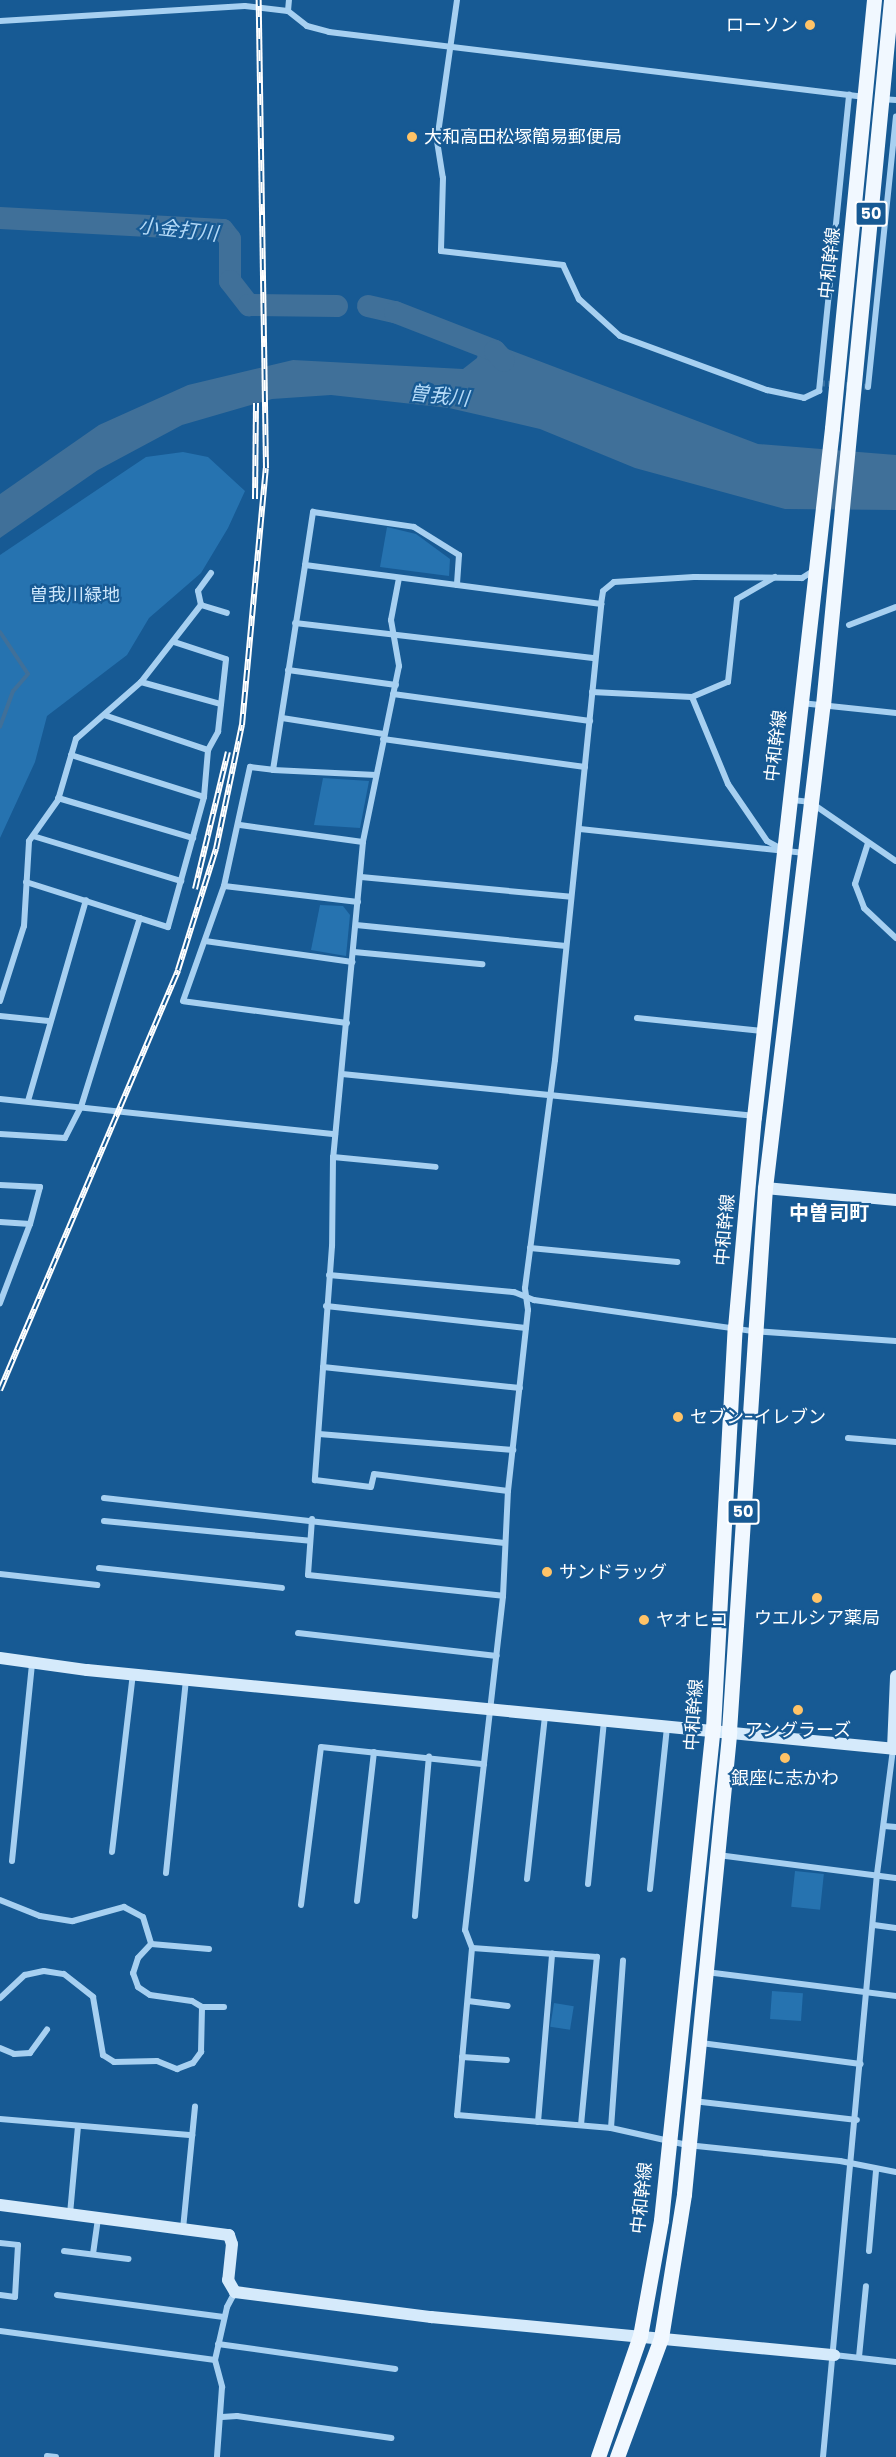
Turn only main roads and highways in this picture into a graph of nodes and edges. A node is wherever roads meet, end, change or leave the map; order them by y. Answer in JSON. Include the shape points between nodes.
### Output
{"nodes":[{"id":1,"x":874,"y":0,"type":"edge"},
{"id":2,"x":891,"y":0,"type":"edge"},
{"id":3,"x":882,"y":99,"type":"edge"},
{"id":4,"x":721,"y":1730,"type":"junction"},
{"id":5,"x":598,"y":2457,"type":"edge"},
{"id":6,"x":617,"y":2457,"type":"edge"}],
"edges":[{"from":1,"to":3,"type":"main road","name":"中和幹線","number":"50"},
{"from":2,"to":3,"type":"main road","name":"中和幹線","number":"50"},
{"from":3,"to":4,"type":"main road","name":"中和幹線","number":"50","via":[[823,705],[765,1188]]},
{"from":3,"to":4,"type":"main road","name":"中和幹線","number":"50","via":[[832,428],[762,1031],[735,1328]]},
{"from":4,"to":5,"type":"main road","name":"中和幹線","number":"50","via":[[668,2138],[661,2220],[640,2336]]},
{"from":4,"to":6,"type":"main road","name":"中和幹線","number":"50","via":[[716,1855],[684,2194],[661,2338]]}]}
